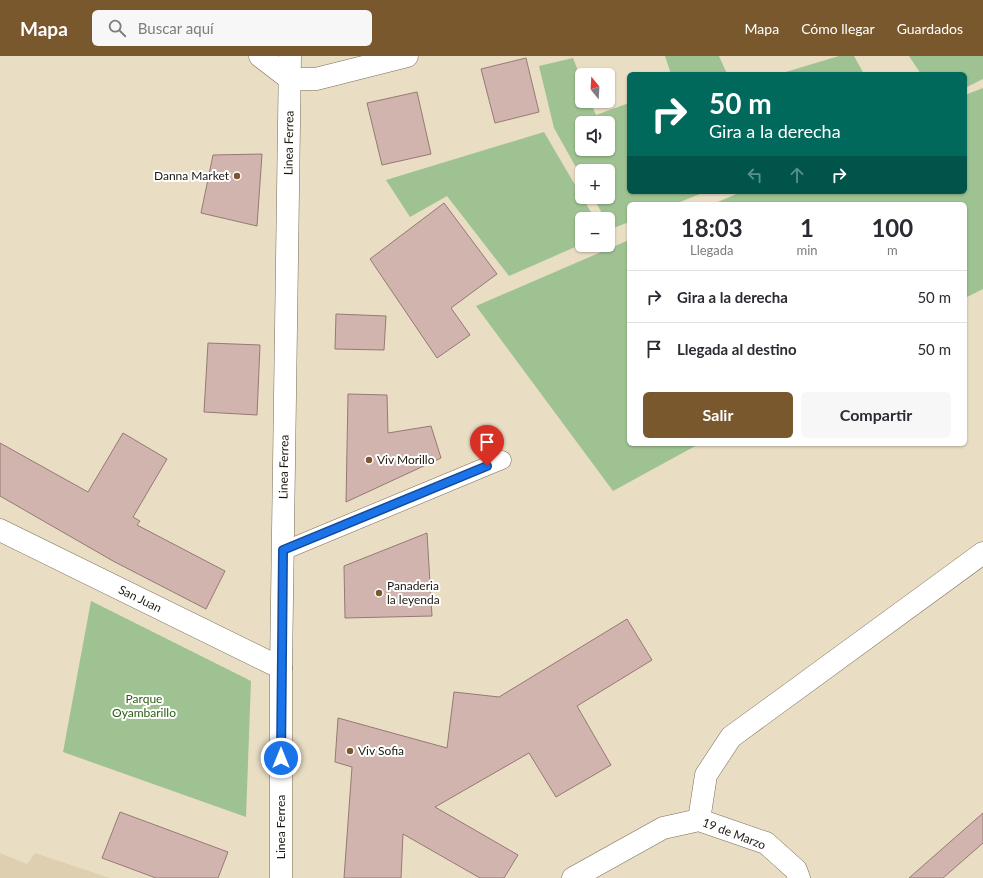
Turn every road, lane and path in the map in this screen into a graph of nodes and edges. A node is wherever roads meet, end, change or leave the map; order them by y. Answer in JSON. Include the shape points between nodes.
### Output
{"nodes":[{"id":1,"x":260,"y":56,"type":"edge"},
{"id":2,"x":290,"y":56,"type":"edge"},
{"id":3,"x":407,"y":56,"type":"edge"},
{"id":4,"x":290,"y":79,"type":"junction"},
{"id":5,"x":502,"y":460,"type":"dead end"},
{"id":6,"x":0,"y":530,"type":"edge"},
{"id":7,"x":283,"y":550,"type":"junction"},
{"id":8,"x":983,"y":553,"type":"edge"},
{"id":9,"x":281,"y":668,"type":"junction"},
{"id":10,"x":699,"y":820,"type":"junction"},
{"id":11,"x":281,"y":878,"type":"edge"},
{"id":12,"x":574,"y":878,"type":"edge"},
{"id":13,"x":799,"y":878,"type":"edge"}],
"edges":[{"from":1,"to":4,"type":"street"},
{"from":2,"to":4,"type":"street","name":"Linea Ferrea"},
{"from":3,"to":4,"type":"street","via":[[316,79]]},
{"from":4,"to":7,"type":"street","name":"Linea Ferrea"},
{"from":5,"to":7,"type":"lane"},
{"from":6,"to":9,"type":"street","name":"San Juan"},
{"from":7,"to":9,"type":"street","name":"Linea Ferrea"},
{"from":8,"to":10,"type":"street","via":[[731,737],[706,775]]},
{"from":9,"to":11,"type":"street","name":"Linea Ferrea"},
{"from":10,"to":12,"type":"street","name":"19 de Marzo","via":[[662,828]]},
{"from":10,"to":13,"type":"street","name":"19 de Marzo","via":[[766,843],[796,870]]}]}
